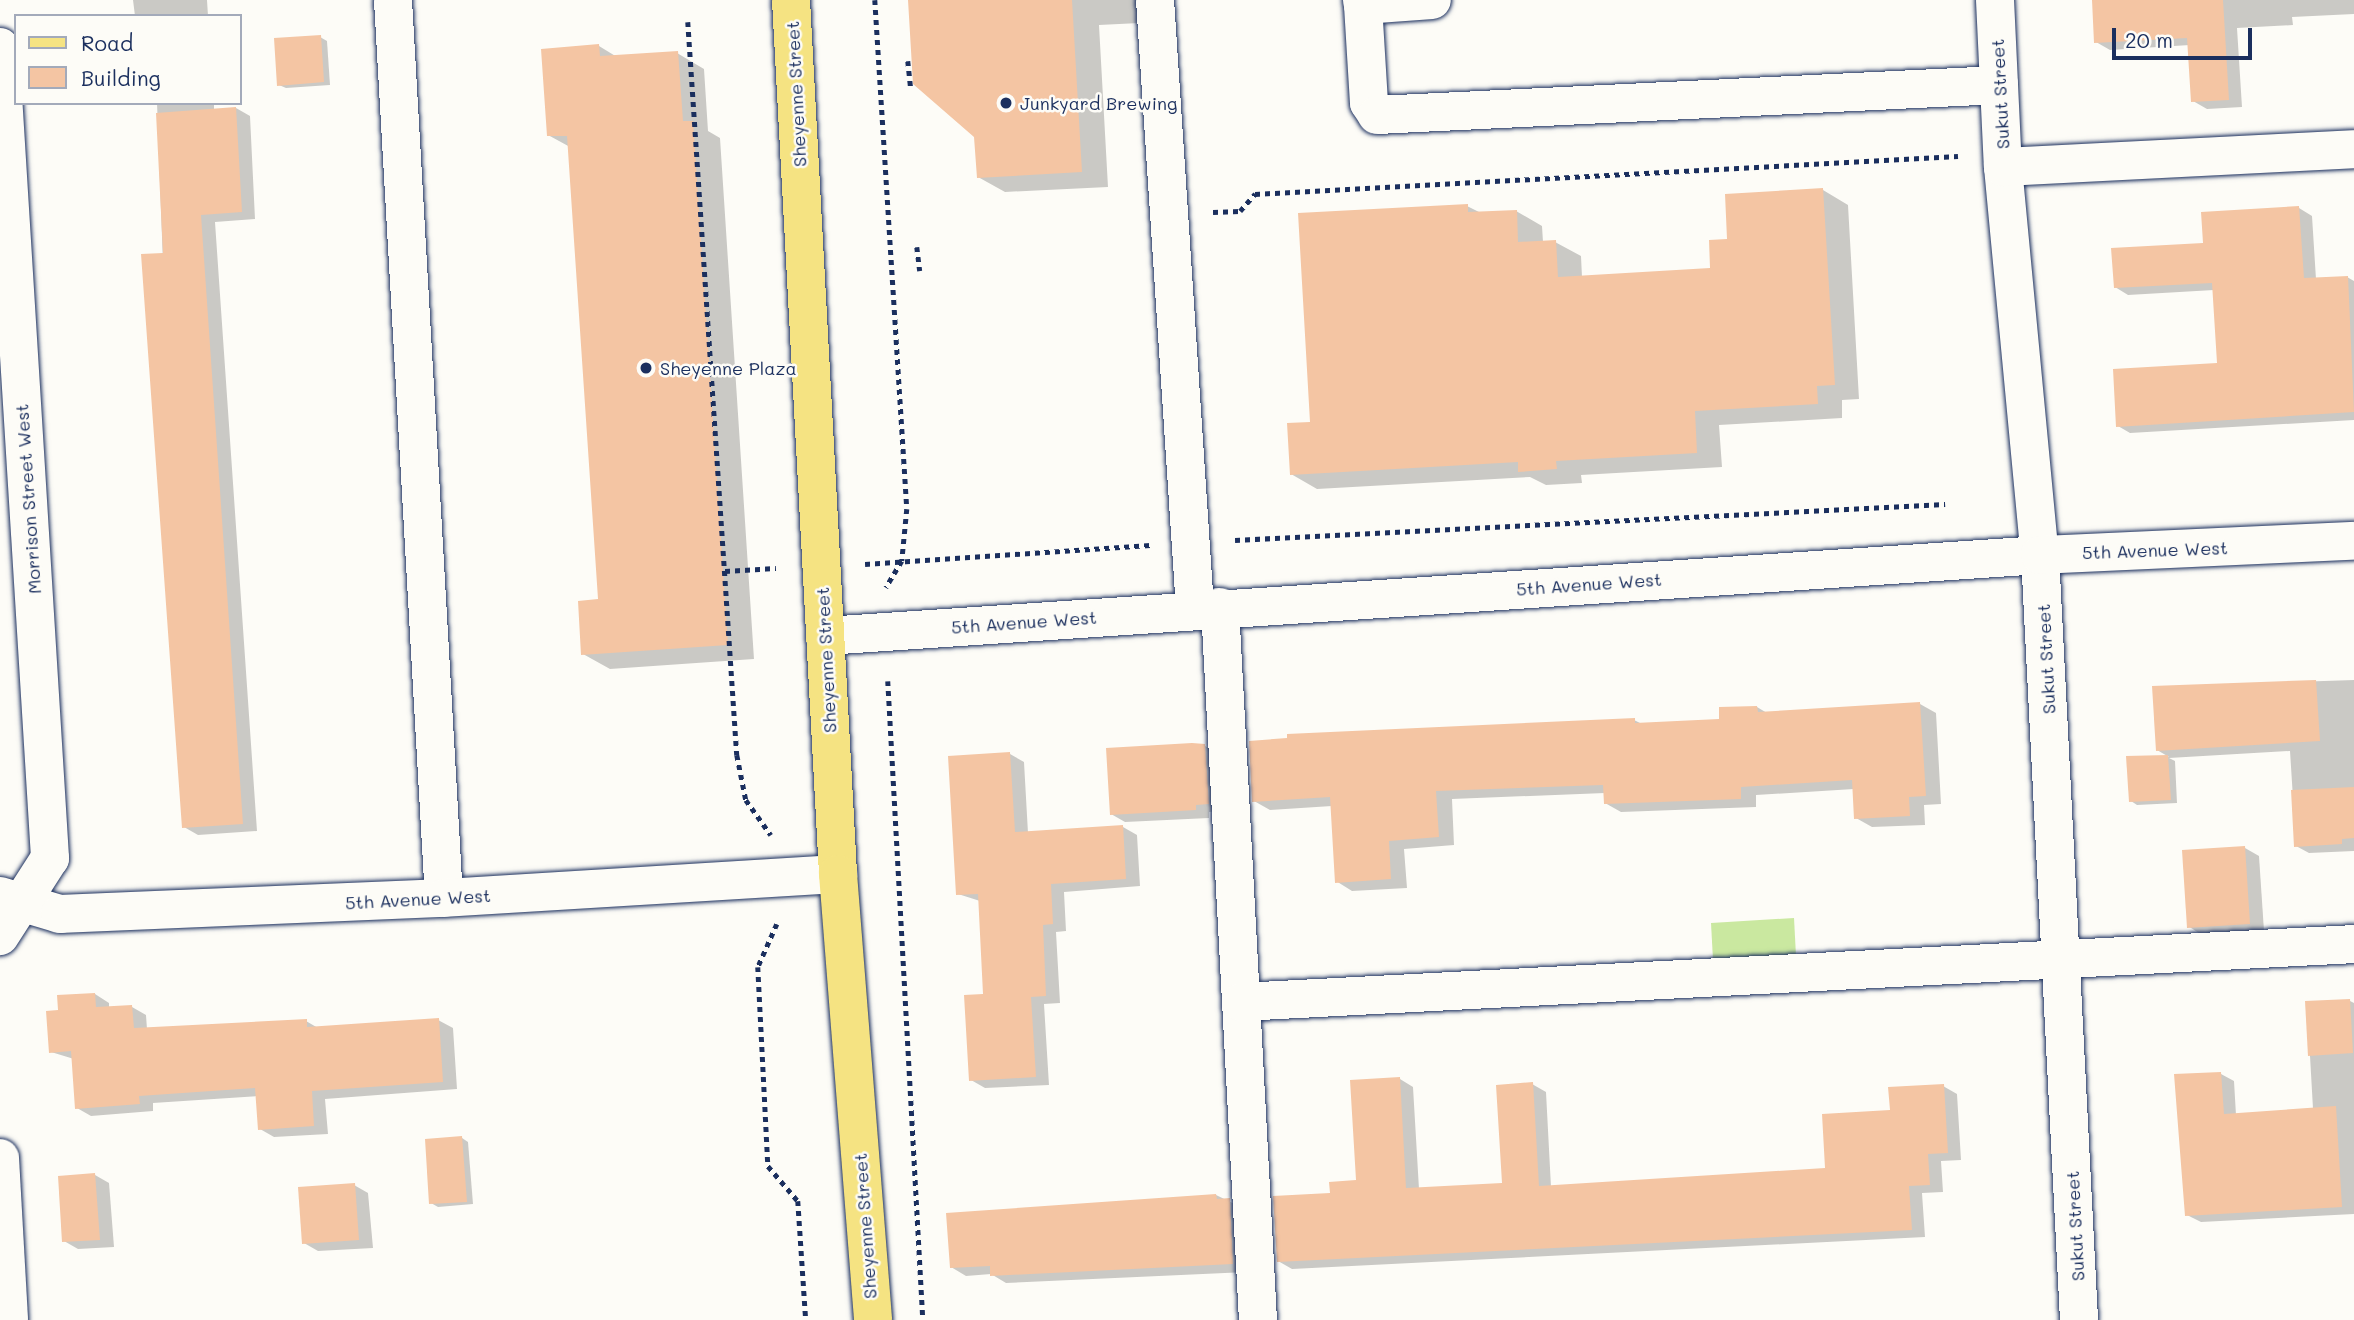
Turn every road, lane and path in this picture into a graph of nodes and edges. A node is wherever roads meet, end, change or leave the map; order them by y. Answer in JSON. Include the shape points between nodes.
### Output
{"nodes":[{"id":1,"x":393,"y":0,"type":"edge"},
{"id":2,"x":791,"y":0,"type":"edge"},
{"id":3,"x":875,"y":0,"type":"edge"},
{"id":4,"x":1155,"y":0,"type":"edge"},
{"id":5,"x":1432,"y":0,"type":"edge"},
{"id":6,"x":1996,"y":0,"type":"edge"},
{"id":7,"x":1363,"y":3,"type":"edge"},
{"id":8,"x":688,"y":22,"type":"dead end"},
{"id":9,"x":0,"y":47,"type":"edge"},
{"id":10,"x":908,"y":61,"type":"dead end"},
{"id":11,"x":1999,"y":85,"type":"junction"},
{"id":12,"x":911,"y":88,"type":"dead end"},
{"id":13,"x":2354,"y":149,"type":"edge"},
{"id":14,"x":2003,"y":167,"type":"junction"},
{"id":15,"x":1169,"y":214,"type":"junction"},
{"id":16,"x":917,"y":247,"type":"dead end"},
{"id":17,"x":920,"y":271,"type":"dead end"},
{"id":18,"x":1945,"y":504,"type":"dead end"},
{"id":19,"x":2354,"y":541,"type":"edge"},
{"id":20,"x":1191,"y":542,"type":"junction"},
{"id":21,"x":2040,"y":555,"type":"junction"},
{"id":22,"x":902,"y":561,"type":"junction"},
{"id":23,"x":864,"y":564,"type":"dead end"},
{"id":24,"x":776,"y":568,"type":"dead end"},
{"id":25,"x":724,"y":571,"type":"junction"},
{"id":26,"x":884,"y":591,"type":"dead end"},
{"id":27,"x":1208,"y":608,"type":"junction"},
{"id":28,"x":825,"y":636,"type":"junction"},
{"id":29,"x":888,"y":681,"type":"dead end"},
{"id":30,"x":771,"y":836,"type":"dead end"},
{"id":31,"x":838,"y":874,"type":"junction"},
{"id":32,"x":444,"y":898,"type":"junction"},
{"id":33,"x":6,"y":912,"type":"edge"},
{"id":34,"x":777,"y":924,"type":"dead end"},
{"id":35,"x":2354,"y":944,"type":"edge"},
{"id":36,"x":2061,"y":959,"type":"junction"},
{"id":37,"x":1241,"y":1002,"type":"junction"},
{"id":38,"x":0,"y":1158,"type":"edge"},
{"id":39,"x":9,"y":1320,"type":"edge"},
{"id":40,"x":806,"y":1320,"type":"edge"},
{"id":41,"x":873,"y":1320,"type":"edge"},
{"id":42,"x":923,"y":1320,"type":"edge"},
{"id":43,"x":1258,"y":1320,"type":"edge"},
{"id":44,"x":2079,"y":1320,"type":"edge"}],
"edges":[{"from":1,"to":32,"type":"street"},
{"from":2,"to":28,"type":"main road","name":"Sheyenne Street"},
{"from":3,"to":22,"type":"path","via":[[907,509]]},
{"from":4,"to":15,"type":"street"},
{"from":5,"to":7,"type":"street"},
{"from":6,"to":11,"type":"street","name":"Sukut Street"},
{"from":7,"to":11,"type":"street","via":[[1369,103],[1377,115]]},
{"from":8,"to":25,"type":"path"},
{"from":9,"to":33,"type":"street","name":"Morrison Street West","via":[[50,859]]},
{"from":10,"to":12,"type":"path"},
{"from":11,"to":14,"type":"street","name":"Sukut Street"},
{"from":13,"to":14,"type":"street"},
{"from":14,"to":15,"type":"path","via":[[1964,156],[1922,157],[1269,193],[1255,194],[1240,211]]},
{"from":14,"to":21,"type":"street","name":"Sukut Street"},
{"from":15,"to":20,"type":"street"},
{"from":16,"to":17,"type":"path"},
{"from":18,"to":20,"type":"path"},
{"from":19,"to":21,"type":"street","name":"5th Avenue West"},
{"from":20,"to":22,"type":"path"},
{"from":20,"to":27,"type":"street"},
{"from":21,"to":27,"type":"street","name":"5th Avenue West"},
{"from":21,"to":36,"type":"street","name":"Sukut Street"},
{"from":22,"to":23,"type":"path"},
{"from":22,"to":26,"type":"path"},
{"from":24,"to":25,"type":"path"},
{"from":25,"to":30,"type":"path","via":[[737,755],[746,800]]},
{"from":27,"to":28,"type":"street","name":"5th Avenue West"},
{"from":27,"to":37,"type":"street"},
{"from":28,"to":31,"type":"main road","name":"Sheyenne Street"},
{"from":29,"to":42,"type":"path"},
{"from":31,"to":32,"type":"street","name":"5th Avenue West"},
{"from":31,"to":41,"type":"main road","name":"Sheyenne Street"},
{"from":32,"to":33,"type":"street","name":"5th Avenue West","via":[[60,914]]},
{"from":34,"to":40,"type":"path","via":[[758,967],[768,1166],[798,1201]]},
{"from":35,"to":36,"type":"street"},
{"from":36,"to":37,"type":"street"},
{"from":36,"to":44,"type":"street","name":"Sukut Street"},
{"from":37,"to":43,"type":"street"},
{"from":38,"to":39,"type":"street"}]}
